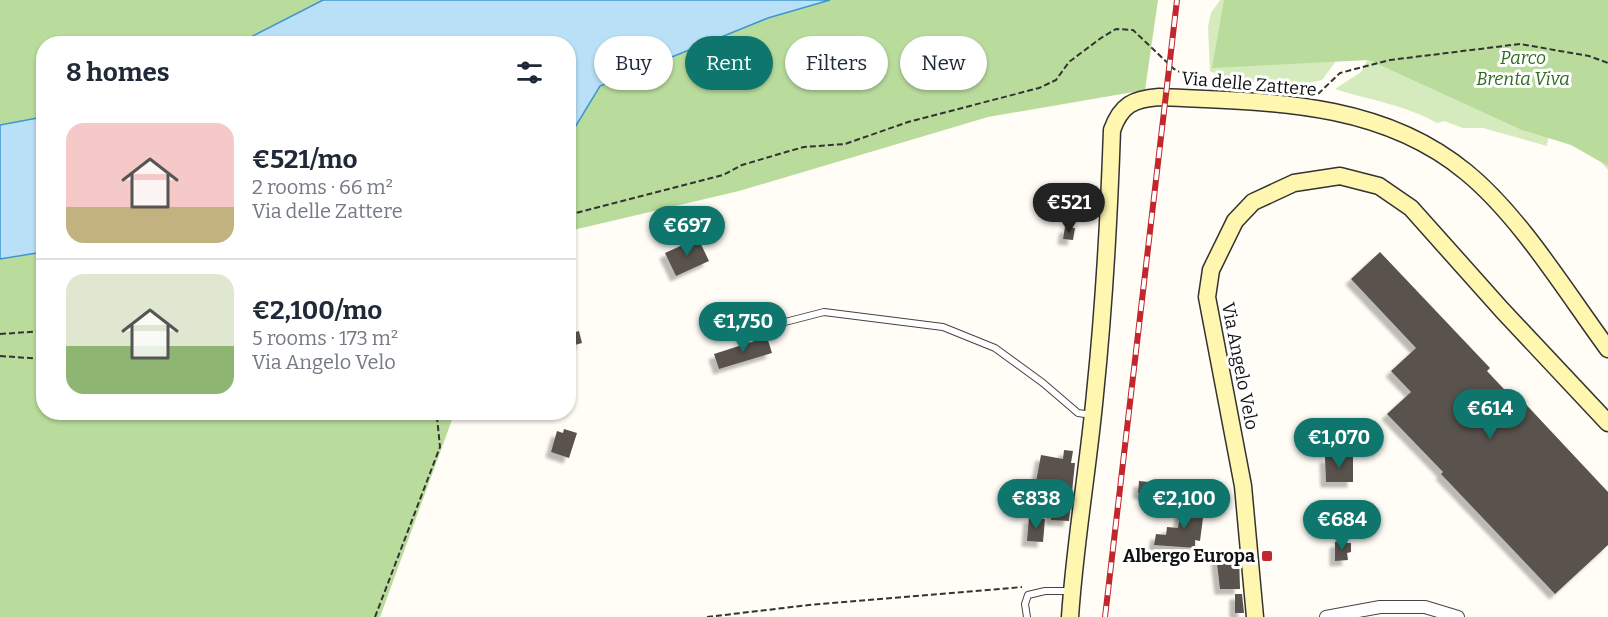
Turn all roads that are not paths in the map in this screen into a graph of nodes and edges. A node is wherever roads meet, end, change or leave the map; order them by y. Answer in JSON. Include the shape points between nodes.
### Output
{"nodes":[{"id":1,"x":785,"y":322,"type":"dead end"},
{"id":2,"x":1608,"y":349,"type":"edge"},
{"id":3,"x":1093,"y":415,"type":"junction"},
{"id":4,"x":1608,"y":423,"type":"edge"},
{"id":5,"x":1072,"y":591,"type":"junction"},
{"id":6,"x":1027,"y":617,"type":"edge"},
{"id":7,"x":1071,"y":617,"type":"edge"},
{"id":8,"x":1256,"y":617,"type":"edge"},
{"id":9,"x":1326,"y":617,"type":"edge"},
{"id":10,"x":1458,"y":617,"type":"edge"}],
"edges":[{"from":1,"to":3,"type":"lane","via":[[824,312],[943,327],[995,348],[1078,413]]},
{"from":2,"to":3,"type":"street","name":"Via delle Zattere","via":[[1492,196],[1440,153],[1367,118],[1305,106],[1147,98],[1118,113],[1112,130],[1104,296]]},
{"from":3,"to":5,"type":"street","name":"Via delle Zattere"},
{"from":4,"to":8,"type":"street","name":"Via Angelo Velo","via":[[1411,208],[1379,186],[1340,176],[1294,183],[1252,202],[1235,221],[1211,270],[1207,297],[1244,486]]},
{"from":5,"to":6,"type":"lane","via":[[1029,595],[1025,604]]},
{"from":5,"to":7,"type":"street","name":"Via delle Zattere"},
{"from":9,"to":10,"type":"street","via":[[1380,608],[1425,608]]}]}
